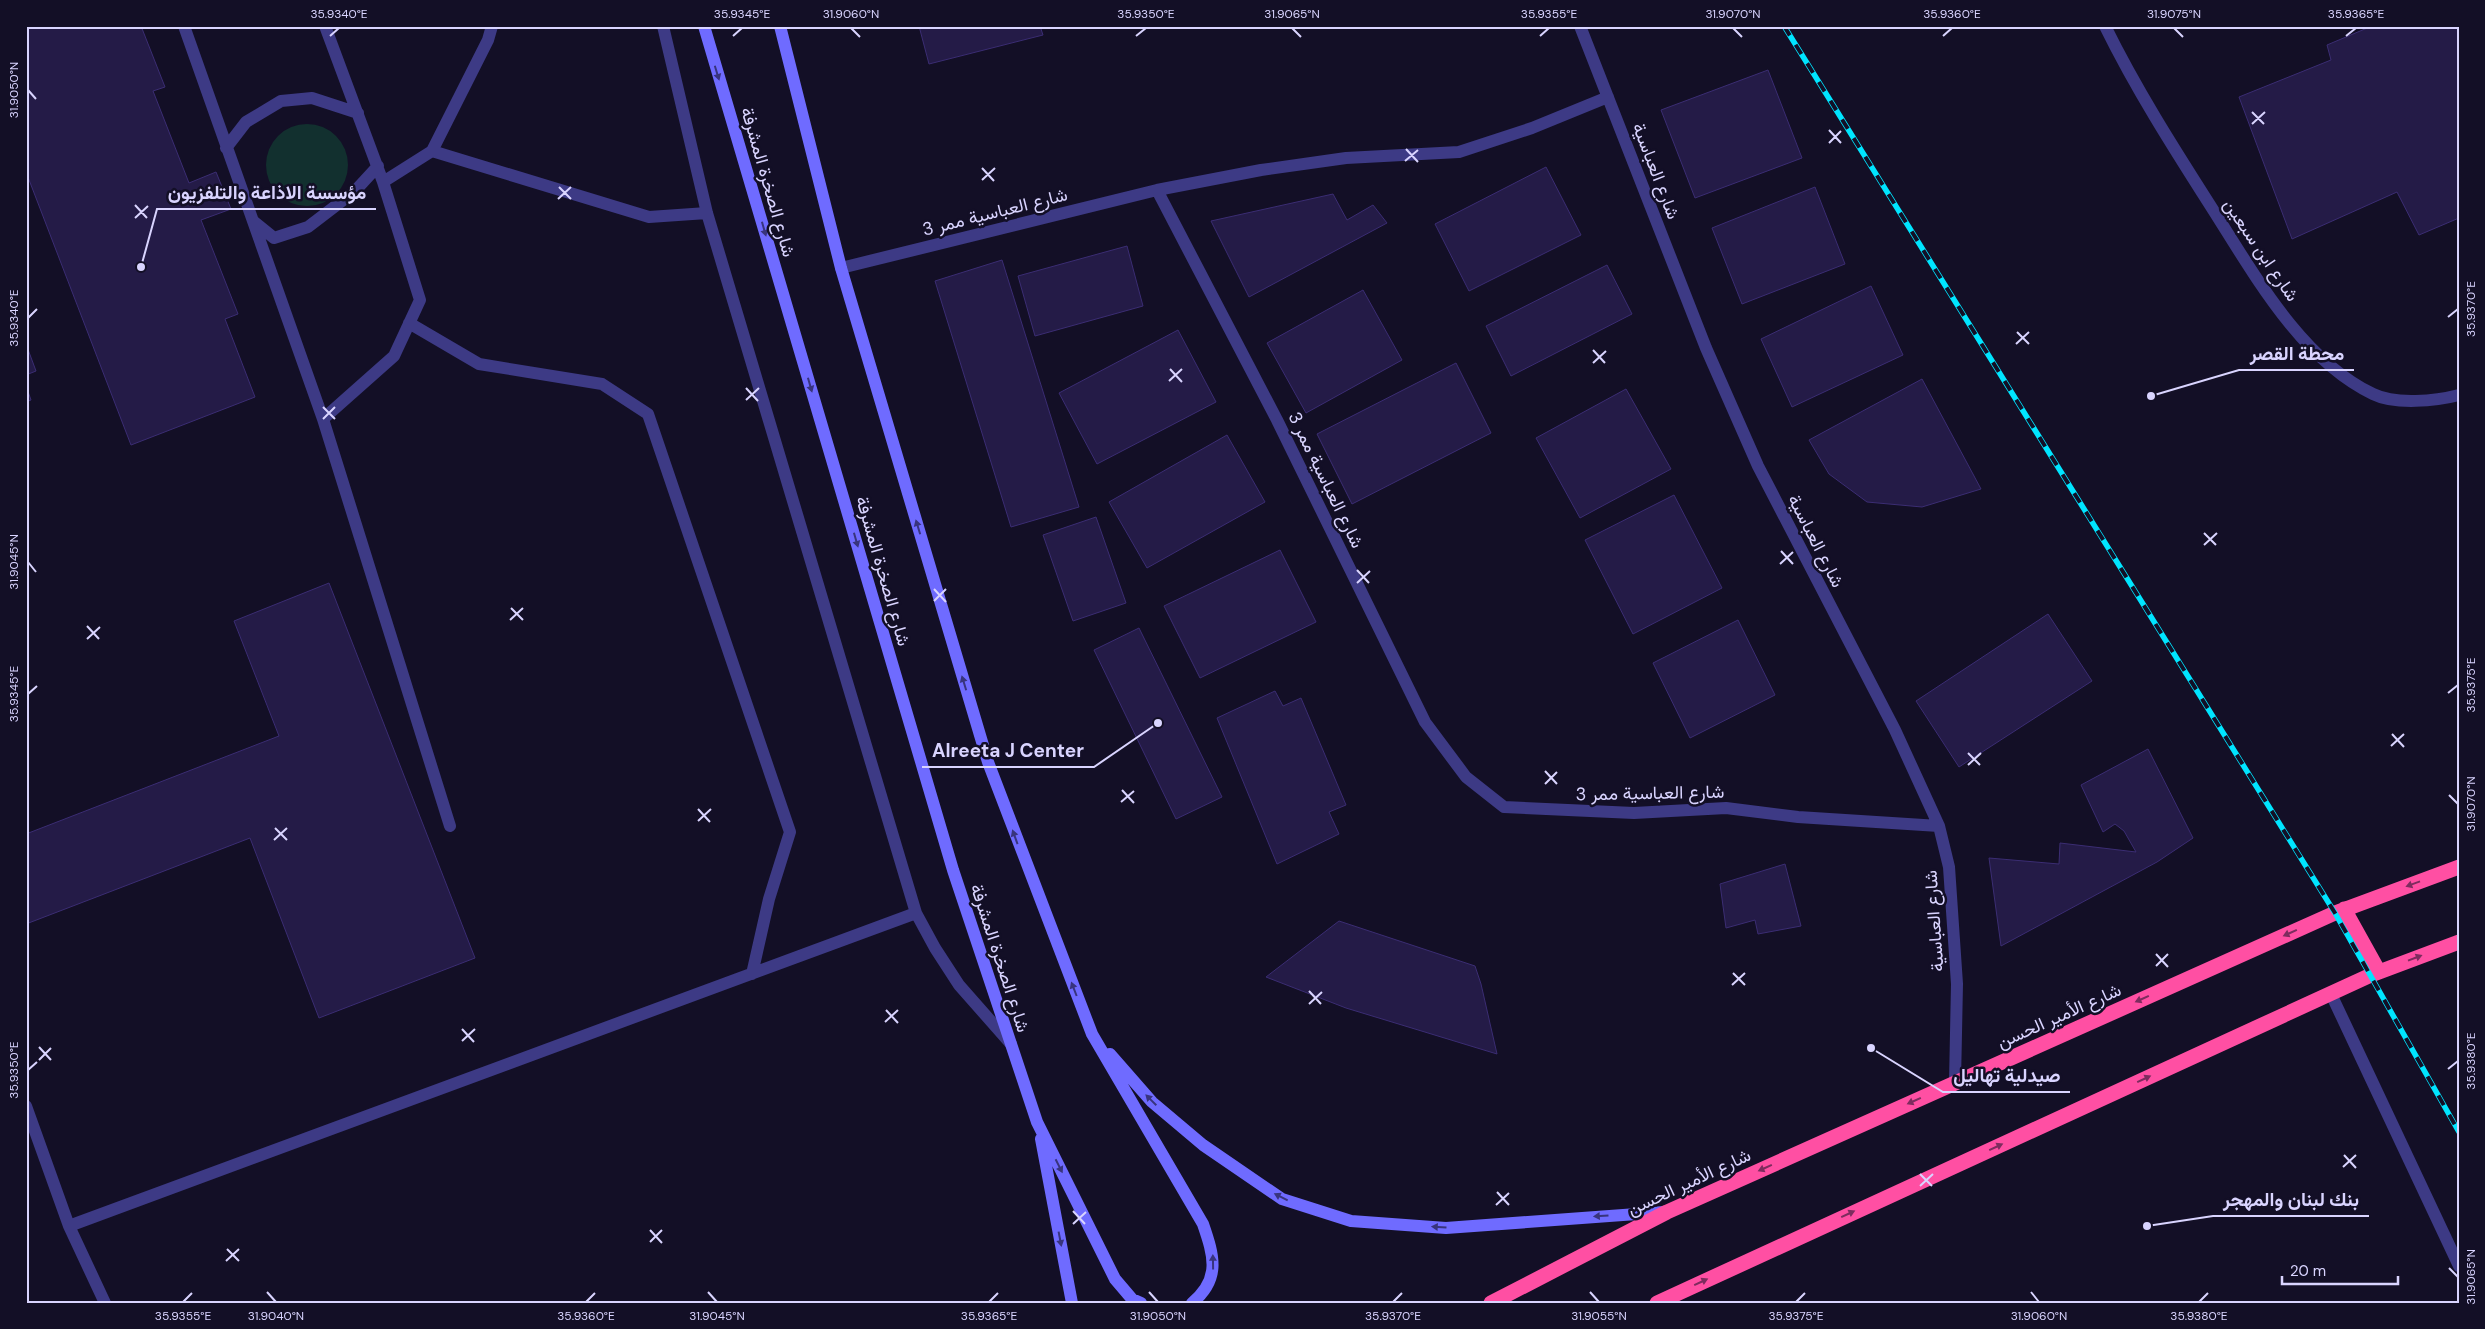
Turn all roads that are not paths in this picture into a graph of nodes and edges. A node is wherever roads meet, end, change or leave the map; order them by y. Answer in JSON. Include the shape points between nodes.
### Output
{"nodes":[{"id":1,"x":184,"y":26,"type":"edge"},
{"id":2,"x":326,"y":26,"type":"edge"},
{"id":3,"x":492,"y":26,"type":"edge"},
{"id":4,"x":663,"y":26,"type":"edge"},
{"id":5,"x":704,"y":26,"type":"edge"},
{"id":6,"x":780,"y":26,"type":"edge"},
{"id":7,"x":1580,"y":26,"type":"edge"},
{"id":8,"x":2105,"y":26,"type":"edge"},
{"id":9,"x":1608,"y":97,"type":"junction"},
{"id":10,"x":358,"y":112,"type":"junction"},
{"id":11,"x":226,"y":148,"type":"junction"},
{"id":12,"x":432,"y":151,"type":"junction"},
{"id":13,"x":378,"y":166,"type":"junction"},
{"id":14,"x":383,"y":182,"type":"junction"},
{"id":15,"x":1157,"y":190,"type":"junction"},
{"id":16,"x":707,"y":213,"type":"junction"},
{"id":17,"x":253,"y":222,"type":"junction"},
{"id":18,"x":841,"y":268,"type":"junction"},
{"id":19,"x":409,"y":323,"type":"junction"},
{"id":20,"x":2459,"y":395,"type":"edge"},
{"id":21,"x":323,"y":419,"type":"junction"},
{"id":22,"x":450,"y":826,"type":"dead end"},
{"id":23,"x":1939,"y":826,"type":"junction"},
{"id":24,"x":2459,"y":867,"type":"edge"},
{"id":25,"x":2344,"y":909,"type":"junction"},
{"id":26,"x":916,"y":913,"type":"junction"},
{"id":27,"x":2459,"y":942,"type":"edge"},
{"id":28,"x":2379,"y":972,"type":"junction"},
{"id":29,"x":752,"y":974,"type":"junction"},
{"id":30,"x":2331,"y":994,"type":"junction"},
{"id":31,"x":1092,"y":1034,"type":"junction"},
{"id":32,"x":1011,"y":1045,"type":"junction"},
{"id":33,"x":1955,"y":1082,"type":"junction"},
{"id":34,"x":26,"y":1106,"type":"edge"},
{"id":35,"x":1037,"y":1122,"type":"junction"},
{"id":36,"x":1667,"y":1212,"type":"junction"},
{"id":37,"x":69,"y":1226,"type":"junction"},
{"id":38,"x":2459,"y":1266,"type":"edge"},
{"id":39,"x":105,"y":1303,"type":"edge"},
{"id":40,"x":1072,"y":1303,"type":"edge"},
{"id":41,"x":1141,"y":1303,"type":"edge"},
{"id":42,"x":1192,"y":1303,"type":"edge"},
{"id":43,"x":1490,"y":1303,"type":"edge"},
{"id":44,"x":1657,"y":1303,"type":"edge"}],
"edges":[{"from":1,"to":11,"type":"street"},
{"from":2,"to":10,"type":"street"},
{"from":3,"to":12,"type":"street"},
{"from":4,"to":16,"type":"street"},
{"from":5,"to":32,"type":"main road","name":"شارع الصخرة المشرفة","one_way":true,"via":[[953,870]]},
{"from":6,"to":18,"type":"main road"},
{"from":7,"to":9,"type":"street","name":"شارع العباسية"},
{"from":8,"to":20,"type":"street","name":"شارع ابن سبعين","via":[[2174,150],[2292,327],[2338,372],[2375,395],[2418,402]]},
{"from":9,"to":15,"type":"street","name":"شارع العباسية ممر 3","via":[[1532,128],[1459,152],[1346,158]]},
{"from":9,"to":23,"type":"street","name":"شارع العباسية","via":[[1706,348],[1758,466],[1895,730]]},
{"from":10,"to":11,"type":"street","via":[[312,98],[280,101],[246,122]]},
{"from":10,"to":13,"type":"street"},
{"from":11,"to":17,"type":"street"},
{"from":12,"to":14,"type":"street"},
{"from":12,"to":16,"type":"street","via":[[649,217]]},
{"from":13,"to":14,"type":"street"},
{"from":13,"to":17,"type":"street","via":[[355,191],[308,227],[274,238]]},
{"from":14,"to":19,"type":"street","via":[[420,300]]},
{"from":15,"to":18,"type":"street","name":"شارع العباسية ممر 3"},
{"from":15,"to":23,"type":"street","name":"شارع العباسية ممر 3","via":[[1277,420],[1425,722],[1466,777],[1504,808],[1634,813],[1726,808],[1798,817]]},
{"from":16,"to":26,"type":"street"},
{"from":17,"to":21,"type":"street"},
{"from":31,"to":18,"type":"main road","one_way":true,"via":[[988,762]]},
{"from":19,"to":21,"type":"street","via":[[394,356]]},
{"from":19,"to":29,"type":"street","via":[[480,364],[602,384],[648,414],[790,832],[769,899]]},
{"from":21,"to":22,"type":"street"},
{"from":23,"to":33,"type":"street","name":"شارع العباسية","via":[[1949,866],[1957,984]]},
{"from":24,"to":25,"type":"highway","name":"شارع الأمير الحسن","one_way":true},
{"from":25,"to":28,"type":"highway"},
{"from":25,"to":33,"type":"highway","name":"شارع الأمير الحسن","one_way":true},
{"from":26,"to":29,"type":"street"},
{"from":26,"to":32,"type":"street","via":[[959,984]]},
{"from":28,"to":27,"type":"highway","one_way":true},
{"from":28,"to":30,"type":"highway"},
{"from":29,"to":37,"type":"street"},
{"from":30,"to":38,"type":"street"},
{"from":44,"to":30,"type":"highway","one_way":true},
{"from":36,"to":31,"type":"main road","one_way":true,"via":[[1446,1228],[1351,1221],[1282,1199],[1203,1146],[1152,1102]]},
{"from":42,"to":31,"type":"main road","one_way":true,"via":[[1204,1292],[1213,1272],[1213,1253],[1203,1224]]},
{"from":32,"to":35,"type":"main road","name":"شارع الصخرة المشرفة"},
{"from":33,"to":36,"type":"highway","name":"شارع الأمير الحسن","one_way":true},
{"from":34,"to":37,"type":"street"},
{"from":35,"to":40,"type":"main road","one_way":true},
{"from":35,"to":41,"type":"main road","one_way":true,"via":[[1115,1279],[1132,1299]]},
{"from":36,"to":43,"type":"highway","name":"شارع الأمير الحسن"},
{"from":37,"to":39,"type":"street"}]}
